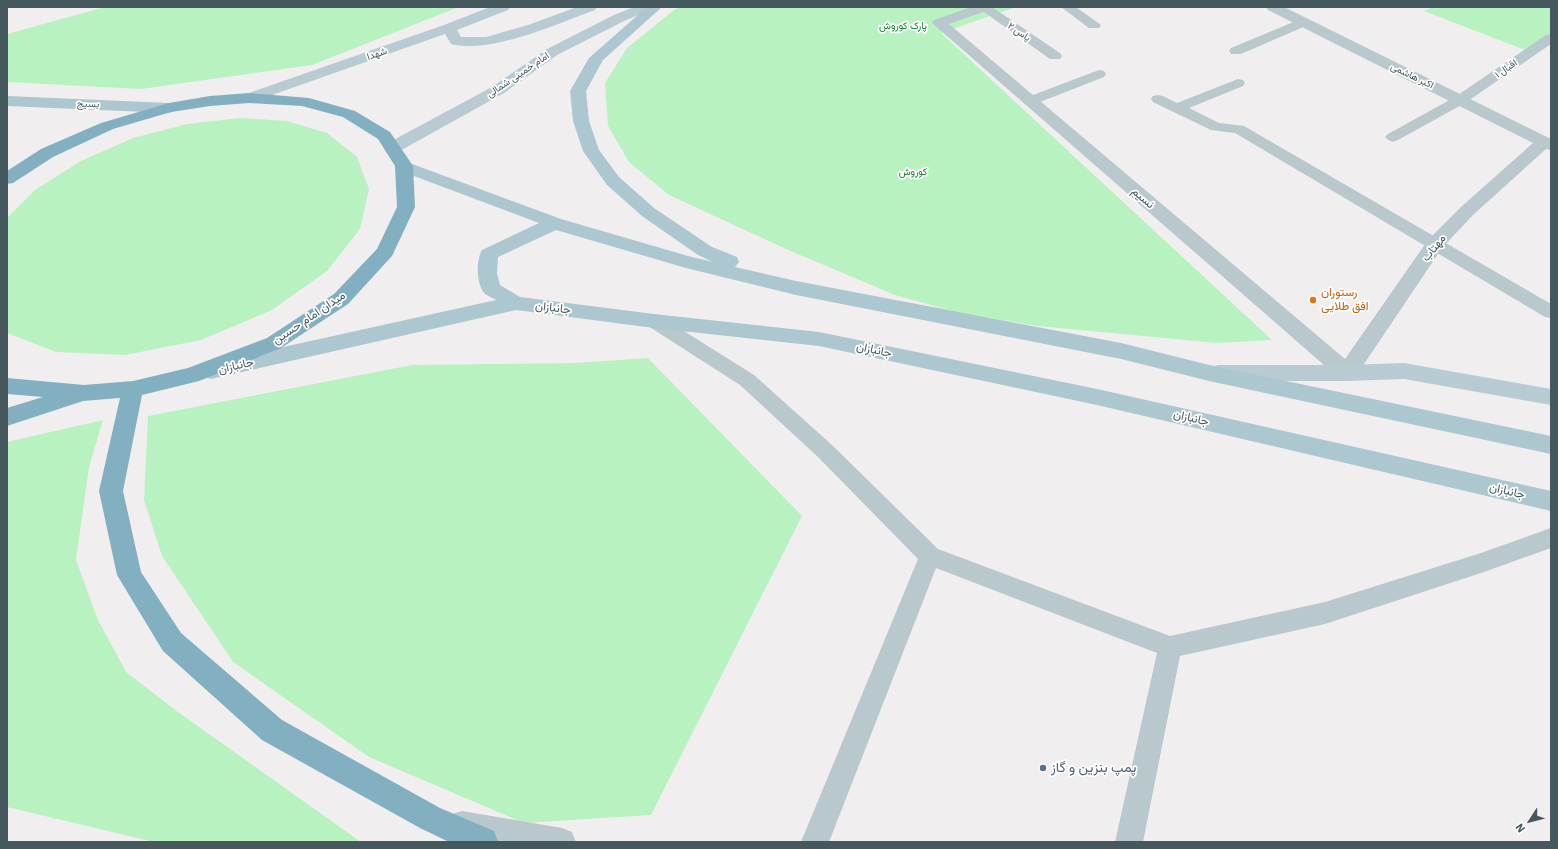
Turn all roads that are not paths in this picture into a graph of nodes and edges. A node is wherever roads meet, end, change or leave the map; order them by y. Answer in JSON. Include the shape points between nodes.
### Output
{"nodes":[{"id":1,"x":503,"y":7,"type":"edge"},
{"id":2,"x":590,"y":7,"type":"edge"},
{"id":3,"x":646,"y":7,"type":"edge"},
{"id":4,"x":655,"y":7,"type":"edge"},
{"id":5,"x":984,"y":7,"type":"edge"},
{"id":6,"x":1067,"y":7,"type":"edge"},
{"id":7,"x":1274,"y":7,"type":"edge"},
{"id":8,"x":1303,"y":22,"type":"junction"},
{"id":9,"x":1094,"y":25,"type":"dead end"},
{"id":10,"x":449,"y":28,"type":"junction"},
{"id":11,"x":1551,"y":38,"type":"edge"},
{"id":12,"x":1236,"y":51,"type":"dead end"},
{"id":13,"x":1055,"y":56,"type":"dead end"},
{"id":14,"x":1099,"y":74,"type":"dead end"},
{"id":15,"x":1238,"y":83,"type":"dead end"},
{"id":16,"x":249,"y":98,"type":"junction"},
{"id":17,"x":1158,"y":99,"type":"dead end"},
{"id":18,"x":1460,"y":100,"type":"junction"},
{"id":19,"x":7,"y":101,"type":"edge"},
{"id":20,"x":1030,"y":101,"type":"junction"},
{"id":21,"x":169,"y":108,"type":"junction"},
{"id":22,"x":1177,"y":108,"type":"junction"},
{"id":23,"x":1393,"y":137,"type":"dead end"},
{"id":24,"x":1548,"y":143,"type":"edge"},
{"id":25,"x":392,"y":148,"type":"junction"},
{"id":26,"x":404,"y":166,"type":"junction"},
{"id":27,"x":7,"y":180,"type":"edge"},
{"id":28,"x":555,"y":223,"type":"junction"},
{"id":29,"x":1435,"y":244,"type":"junction"},
{"id":30,"x":796,"y":288,"type":"junction"},
{"id":31,"x":516,"y":303,"type":"junction"},
{"id":32,"x":1551,"y":312,"type":"edge"},
{"id":33,"x":654,"y":321,"type":"junction"},
{"id":34,"x":1209,"y":373,"type":"junction"},
{"id":35,"x":1347,"y":373,"type":"junction"},
{"id":36,"x":192,"y":376,"type":"junction"},
{"id":37,"x":7,"y":386,"type":"edge"},
{"id":38,"x":133,"y":389,"type":"junction"},
{"id":39,"x":84,"y":393,"type":"junction"},
{"id":40,"x":1551,"y":397,"type":"edge"},
{"id":41,"x":7,"y":417,"type":"edge"},
{"id":42,"x":1551,"y":445,"type":"edge"},
{"id":43,"x":1551,"y":501,"type":"edge"},
{"id":44,"x":1551,"y":538,"type":"edge"},
{"id":45,"x":930,"y":556,"type":"junction"},
{"id":46,"x":1170,"y":647,"type":"junction"},
{"id":47,"x":430,"y":818,"type":"junction"},
{"id":48,"x":483,"y":842,"type":"edge"},
{"id":49,"x":562,"y":842,"type":"edge"},
{"id":50,"x":815,"y":842,"type":"edge"},
{"id":51,"x":1129,"y":842,"type":"edge"}],
"edges":[{"from":1,"to":10,"type":"main road","name":"شهدا"},
{"from":2,"to":10,"type":"main road","via":[[533,28],[487,41],[456,42]]},
{"from":3,"to":25,"type":"main road","name":"امام خمینی شمالی","via":[[552,52],[498,90]]},
{"from":4,"to":30,"type":"main road","via":[[596,58],[578,91],[581,120],[591,151],[613,181],[648,212],[705,252]]},
{"from":5,"to":13,"type":"lane","name":"یاس ۲"},
{"from":5,"to":20,"type":"street","name":"نسیم","via":[[939,23]]},
{"from":6,"to":9,"type":"lane"},
{"from":7,"to":8,"type":"street","name":"اکبر هاشمی"},
{"from":8,"to":12,"type":"lane"},
{"from":8,"to":18,"type":"street","name":"اکبر هاشمی"},
{"from":10,"to":16,"type":"main road","name":"شهدا"},
{"from":11,"to":18,"type":"lane","name":"اقبال ۱"},
{"from":14,"to":20,"type":"lane"},
{"from":15,"to":22,"type":"lane"},
{"from":16,"to":21,"type":"highway"},
{"from":16,"to":25,"type":"highway","via":[[303,101],[349,114],[384,136]]},
{"from":17,"to":22,"type":"lane"},
{"from":18,"to":23,"type":"lane","name":"اقبال ۱"},
{"from":18,"to":24,"type":"street","name":"اکبر هاشمی"},
{"from":19,"to":21,"type":"main road","name":"بسیج"},
{"from":20,"to":35,"type":"street","name":"نسیم"},
{"from":21,"to":27,"type":"highway","via":[[107,126],[47,153]]},
{"from":22,"to":29,"type":"lane","via":[[1216,127],[1239,129]]},
{"from":24,"to":29,"type":"street","name":"مهتاب","via":[[1468,211]]},
{"from":25,"to":26,"type":"highway"},
{"from":26,"to":28,"type":"main road"},
{"from":26,"to":36,"type":"highway","name":"میدان امام حسین","via":[[406,206],[385,252],[341,299],[274,343]]},
{"from":28,"to":30,"type":"main road","via":[[686,262]]},
{"from":28,"to":31,"type":"main road","via":[[489,254],[487,273],[492,289]]},
{"from":29,"to":32,"type":"lane"},
{"from":29,"to":35,"type":"street","name":"مهتاب"},
{"from":30,"to":34,"type":"main road","via":[[1121,351]]},
{"from":31,"to":33,"type":"main road","name":"جانبازان"},
{"from":31,"to":36,"type":"main road","name":"جانبازان"},
{"from":33,"to":43,"type":"main road","name":"جانبازان","via":[[819,338],[1097,397]]},
{"from":33,"to":45,"type":"lane","via":[[747,380],[825,451]]},
{"from":34,"to":35,"type":"main road"},
{"from":34,"to":42,"type":"main road"},
{"from":35,"to":40,"type":"main road","via":[[1404,371]]},
{"from":36,"to":38,"type":"highway","name":"میدان امام حسین"},
{"from":37,"to":39,"type":"highway","name":"میدان امام حسین"},
{"from":38,"to":39,"type":"highway","name":"میدان امام حسین"},
{"from":38,"to":47,"type":"highway","via":[[111,491],[129,575],[172,642],[272,730]]},
{"from":39,"to":41,"type":"highway"},
{"from":44,"to":46,"type":"lane","via":[[1325,613]]},
{"from":45,"to":46,"type":"lane"},
{"from":45,"to":50,"type":"lane"},
{"from":46,"to":51,"type":"lane"},
{"from":47,"to":48,"type":"highway"},
{"from":47,"to":49,"type":"lane"}]}
